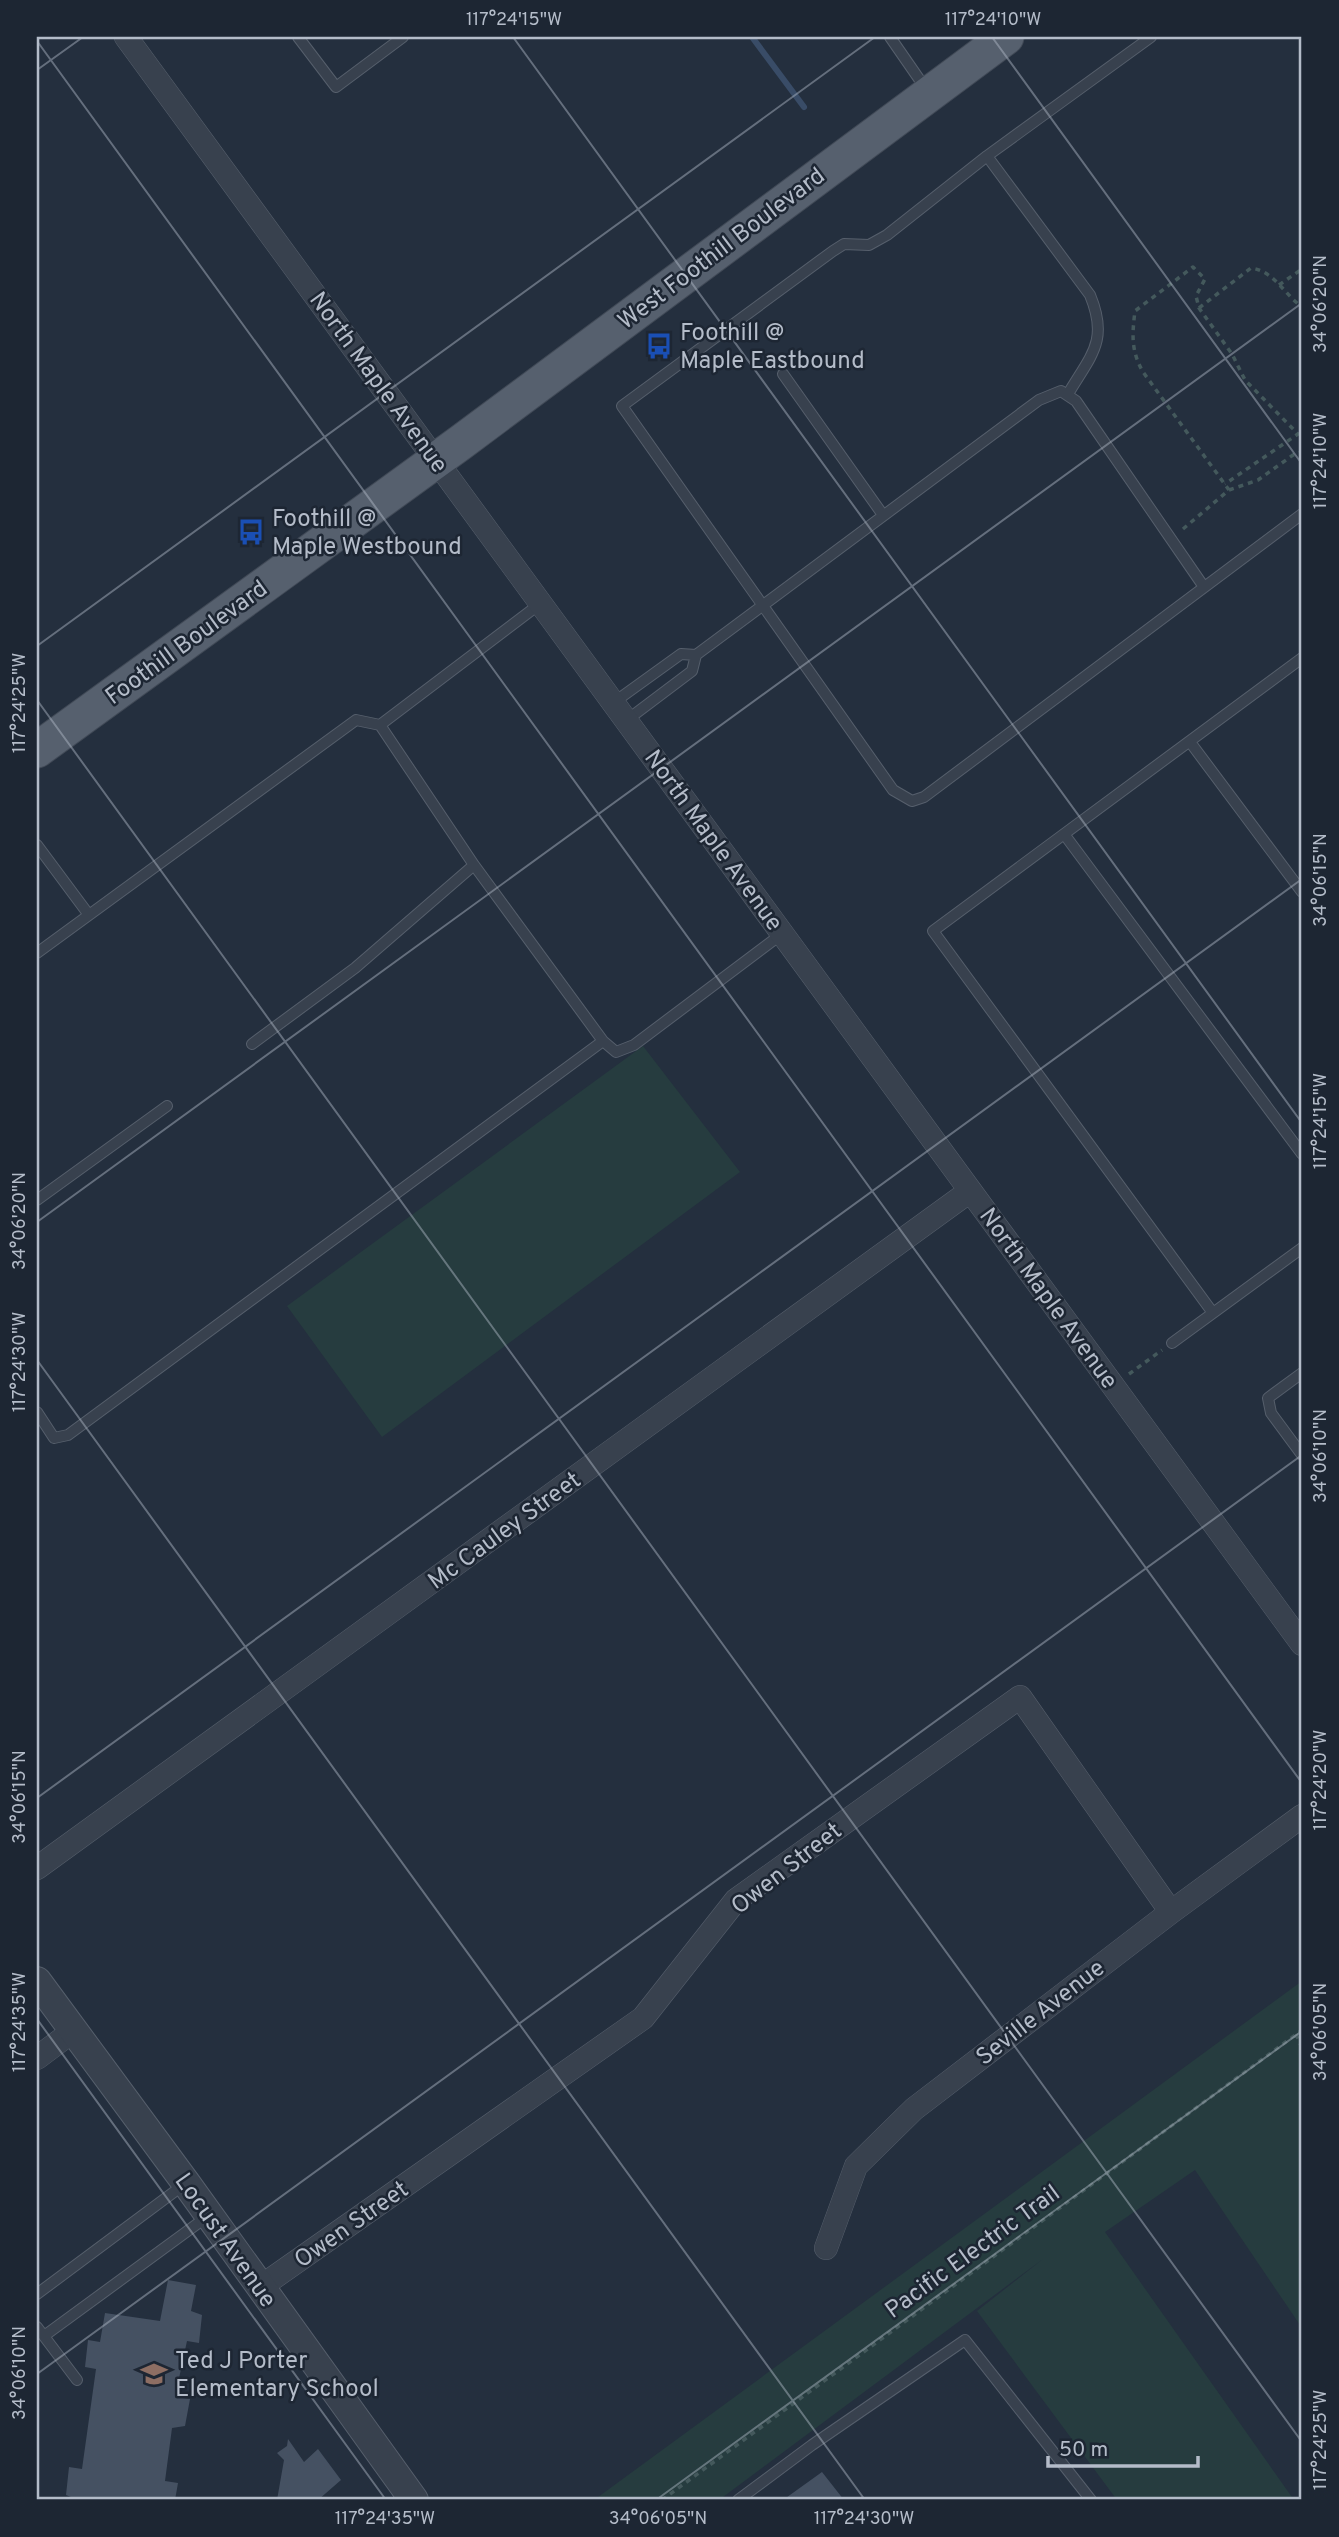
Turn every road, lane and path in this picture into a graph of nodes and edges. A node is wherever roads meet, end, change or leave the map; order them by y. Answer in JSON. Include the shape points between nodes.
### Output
{"nodes":[{"id":1,"x":298,"y":37,"type":"edge"},
{"id":2,"x":403,"y":37,"type":"edge"},
{"id":3,"x":890,"y":37,"type":"edge"},
{"id":4,"x":1151,"y":37,"type":"edge"},
{"id":5,"x":131,"y":39,"type":"edge"},
{"id":6,"x":998,"y":39,"type":"edge"},
{"id":7,"x":929,"y":93,"type":"junction"},
{"id":8,"x":987,"y":156,"type":"junction"},
{"id":9,"x":1302,"y":269,"type":"edge"},
{"id":10,"x":1279,"y":285,"type":"junction"},
{"id":11,"x":1302,"y":307,"type":"edge"},
{"id":12,"x":1199,"y":308,"type":"junction"},
{"id":13,"x":783,"y":374,"type":"dead end"},
{"id":14,"x":1068,"y":394,"type":"junction"},
{"id":15,"x":1302,"y":452,"type":"edge"},
{"id":16,"x":436,"y":459,"type":"junction"},
{"id":17,"x":1225,"y":484,"type":"junction"},
{"id":18,"x":1229,"y":490,"type":"junction"},
{"id":19,"x":1302,"y":514,"type":"edge"},
{"id":20,"x":883,"y":515,"type":"junction"},
{"id":21,"x":1171,"y":539,"type":"junction"},
{"id":22,"x":1203,"y":587,"type":"junction"},
{"id":23,"x":541,"y":603,"type":"junction"},
{"id":24,"x":762,"y":604,"type":"junction"},
{"id":25,"x":696,"y":655,"type":"junction"},
{"id":26,"x":1302,"y":658,"type":"edge"},
{"id":27,"x":654,"y":674,"type":"junction"},
{"id":28,"x":666,"y":690,"type":"junction"},
{"id":29,"x":620,"y":711,"type":"junction"},
{"id":30,"x":380,"y":725,"type":"junction"},
{"id":31,"x":1190,"y":742,"type":"junction"},
{"id":32,"x":37,"y":750,"type":"edge"},
{"id":33,"x":1064,"y":834,"type":"junction"},
{"id":34,"x":37,"y":845,"type":"edge"},
{"id":35,"x":474,"y":865,"type":"junction"},
{"id":36,"x":1302,"y":892,"type":"edge"},
{"id":37,"x":89,"y":915,"type":"junction"},
{"id":38,"x":783,"y":933,"type":"junction"},
{"id":39,"x":37,"y":953,"type":"edge"},
{"id":40,"x":603,"y":1041,"type":"junction"},
{"id":41,"x":252,"y":1044,"type":"dead end"},
{"id":42,"x":167,"y":1106,"type":"dead end"},
{"id":43,"x":1302,"y":1154,"type":"edge"},
{"id":44,"x":970,"y":1191,"type":"junction"},
{"id":45,"x":37,"y":1200,"type":"edge"},
{"id":46,"x":1302,"y":1248,"type":"edge"},
{"id":47,"x":1213,"y":1313,"type":"junction"},
{"id":48,"x":1172,"y":1343,"type":"joint"},
{"id":49,"x":1302,"y":1373,"type":"edge"},
{"id":50,"x":1127,"y":1375,"type":"dead end"},
{"id":51,"x":37,"y":1412,"type":"edge"},
{"id":52,"x":1302,"y":1455,"type":"edge"},
{"id":53,"x":1302,"y":1644,"type":"edge"},
{"id":54,"x":1302,"y":1816,"type":"edge"},
{"id":55,"x":37,"y":1868,"type":"edge"},
{"id":56,"x":1171,"y":1912,"type":"junction"},
{"id":57,"x":37,"y":1981,"type":"edge"},
{"id":58,"x":1302,"y":2030,"type":"edge"},
{"id":59,"x":74,"y":2031,"type":"junction"},
{"id":60,"x":1296,"y":2034,"type":"junction"},
{"id":61,"x":1302,"y":2048,"type":"edge"},
{"id":62,"x":37,"y":2058,"type":"edge"},
{"id":63,"x":186,"y":2183,"type":"junction"},
{"id":64,"x":209,"y":2216,"type":"junction"},
{"id":65,"x":826,"y":2248,"type":"dead end"},
{"id":66,"x":259,"y":2288,"type":"junction"},
{"id":67,"x":37,"y":2294,"type":"edge"},
{"id":68,"x":40,"y":2332,"type":"edge"},
{"id":69,"x":77,"y":2380,"type":"dead end"},
{"id":70,"x":414,"y":2500,"type":"edge"},
{"id":71,"x":662,"y":2500,"type":"edge"},
{"id":72,"x":738,"y":2500,"type":"edge"},
{"id":73,"x":1091,"y":2500,"type":"edge"}],
"edges":[{"from":1,"to":2,"type":"lane","via":[[336,87]]},
{"from":3,"to":7,"type":"lane"},
{"from":4,"to":8,"type":"lane"},
{"from":5,"to":16,"type":"street","name":"North Maple Avenue"},
{"from":6,"to":7,"type":"main road","name":"West Foothill Boulevard"},
{"from":7,"to":16,"type":"main road","name":"West Foothill Boulevard"},
{"from":8,"to":14,"type":"lane","via":[[1090,295],[1099,315],[1099,340]]},
{"from":8,"to":24,"type":"lane","via":[[887,235],[869,244],[844,244],[833,250],[622,406]]},
{"from":9,"to":10,"type":"path"},
{"from":10,"to":11,"type":"path"},
{"from":10,"to":12,"type":"path","via":[[1271,275],[1251,268]]},
{"from":12,"to":17,"type":"path","via":[[1245,380],[1298,434]]},
{"from":12,"to":17,"type":"path","via":[[1196,296],[1205,279],[1192,267],[1135,311],[1133,355]]},
{"from":13,"to":20,"type":"lane"},
{"from":14,"to":20,"type":"lane","via":[[1061,391],[1039,400]]},
{"from":14,"to":21,"type":"lane"},
{"from":15,"to":18,"type":"path","via":[[1258,480]]},
{"from":16,"to":23,"type":"street","name":"North Maple Avenue"},
{"from":16,"to":32,"type":"main road","name":"Foothill Boulevard"},
{"from":17,"to":18,"type":"path"},
{"from":18,"to":21,"type":"path"},
{"from":19,"to":22,"type":"lane"},
{"from":20,"to":24,"type":"lane"},
{"from":21,"to":22,"type":"lane"},
{"from":22,"to":24,"type":"lane","via":[[924,797],[912,801],[893,790]]},
{"from":23,"to":29,"type":"street","name":"North Maple Avenue"},
{"from":23,"to":30,"type":"lane"},
{"from":24,"to":25,"type":"lane"},
{"from":25,"to":27,"type":"lane","via":[[681,654]]},
{"from":25,"to":28,"type":"lane","via":[[692,671]]},
{"from":26,"to":31,"type":"lane"},
{"from":27,"to":28,"type":"lane"},
{"from":27,"to":29,"type":"lane"},
{"from":28,"to":29,"type":"lane"},
{"from":29,"to":38,"type":"street","name":"North Maple Avenue"},
{"from":30,"to":35,"type":"lane"},
{"from":30,"to":37,"type":"lane","via":[[356,719]]},
{"from":31,"to":33,"type":"lane"},
{"from":31,"to":36,"type":"lane"},
{"from":33,"to":43,"type":"lane"},
{"from":33,"to":47,"type":"lane","via":[[933,930]]},
{"from":34,"to":37,"type":"lane"},
{"from":35,"to":40,"type":"lane"},
{"from":35,"to":41,"type":"lane","via":[[355,968]]},
{"from":37,"to":39,"type":"lane"},
{"from":38,"to":40,"type":"lane","via":[[627,1050],[616,1052]]},
{"from":38,"to":44,"type":"street","name":"North Maple Avenue"},
{"from":40,"to":51,"type":"lane","via":[[68,1435],[54,1438]]},
{"from":42,"to":45,"type":"lane"},
{"from":44,"to":53,"type":"street","name":"North Maple Avenue"},
{"from":44,"to":55,"type":"street","name":"Mc Cauley Street"},
{"from":46,"to":47,"type":"lane"},
{"from":47,"to":48,"type":"lane"},
{"from":48,"to":50,"type":"path"},
{"from":49,"to":52,"type":"lane","via":[[1268,1398],[1271,1413]]},
{"from":54,"to":56,"type":"street","name":"Seville Avenue"},
{"from":56,"to":65,"type":"street","name":"Seville Avenue","via":[[914,2109],[856,2166]]},
{"from":56,"to":66,"type":"street","name":"Owen Street","via":[[1020,1697],[736,1900],[643,2018]]},
{"from":57,"to":59,"type":"street","name":"Locust Avenue"},
{"from":58,"to":60,"type":"path","name":"Pacific Electric Trail"},
{"from":59,"to":62,"type":"street"},
{"from":59,"to":63,"type":"street","name":"Locust Avenue"},
{"from":60,"to":61,"type":"path"},
{"from":60,"to":71,"type":"path","name":"Pacific Electric Trail"},
{"from":63,"to":64,"type":"street","name":"Locust Avenue"},
{"from":63,"to":67,"type":"lane"},
{"from":64,"to":66,"type":"street","name":"Locust Avenue"},
{"from":64,"to":68,"type":"lane"},
{"from":66,"to":70,"type":"street","name":"Locust Avenue"},
{"from":68,"to":69,"type":"lane"},
{"from":72,"to":73,"type":"lane","via":[[965,2340]]}]}
